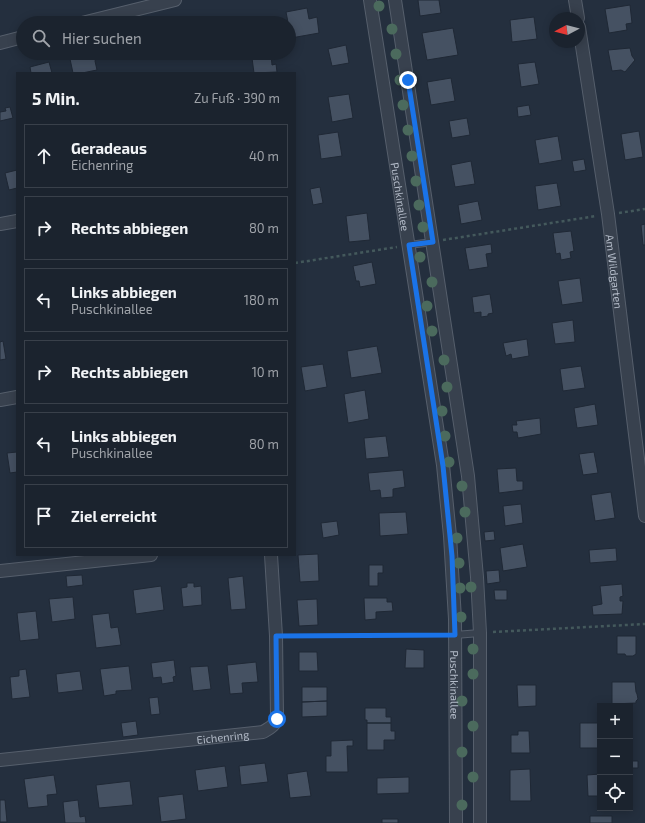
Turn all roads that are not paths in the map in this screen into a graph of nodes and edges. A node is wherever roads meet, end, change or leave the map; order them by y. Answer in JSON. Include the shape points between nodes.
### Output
{"nodes":[{"id":1,"x":175,"y":0,"type":"edge"},
{"id":2,"x":370,"y":0,"type":"edge"},
{"id":3,"x":396,"y":0,"type":"edge"},
{"id":4,"x":575,"y":0,"type":"edge"},
{"id":5,"x":577,"y":12,"type":"edge"},
{"id":6,"x":110,"y":16,"type":"edge"},
{"id":7,"x":16,"y":40,"type":"edge"},
{"id":8,"x":0,"y":43,"type":"edge"},
{"id":9,"x":582,"y":48,"type":"edge"},
{"id":10,"x":16,"y":221,"type":"edge"},
{"id":11,"x":0,"y":224,"type":"edge"},
{"id":12,"x":433,"y":242,"type":"junction"},
{"id":13,"x":409,"y":245,"type":"junction"},
{"id":14,"x":16,"y":397,"type":"edge"},
{"id":15,"x":0,"y":400,"type":"edge"},
{"id":16,"x":645,"y":516,"type":"edge"},
{"id":17,"x":142,"y":556,"type":"edge"},
{"id":18,"x":271,"y":556,"type":"edge"},
{"id":19,"x":0,"y":571,"type":"edge"},
{"id":20,"x":480,"y":633,"type":"junction"},
{"id":21,"x":455,"y":635,"type":"junction"},
{"id":22,"x":0,"y":760,"type":"edge"},
{"id":23,"x":456,"y":823,"type":"edge"},
{"id":24,"x":480,"y":823,"type":"edge"}],
"edges":[{"from":1,"to":6,"type":"street"},
{"from":2,"to":13,"type":"street","name":"Puschkinallee"},
{"from":3,"to":12,"type":"street"},
{"from":4,"to":5,"type":"street"},
{"from":7,"to":8,"type":"street"},
{"from":9,"to":16,"type":"street","name":"Am Wildgarten","via":[[608,214]]},
{"from":10,"to":11,"type":"street"},
{"from":12,"to":13,"type":"lane"},
{"from":12,"to":20,"type":"street","via":[[468,476]]},
{"from":13,"to":21,"type":"street","name":"Puschkinallee","via":[[443,466],[451,549]]},
{"from":14,"to":15,"type":"street"},
{"from":17,"to":19,"type":"street"},
{"from":18,"to":22,"type":"street","name":"Eichenring","via":[[276,636],[277,719],[271,728],[263,732]]},
{"from":20,"to":21,"type":"lane"},
{"from":20,"to":24,"type":"street"},
{"from":21,"to":23,"type":"street","name":"Puschkinallee"}]}
